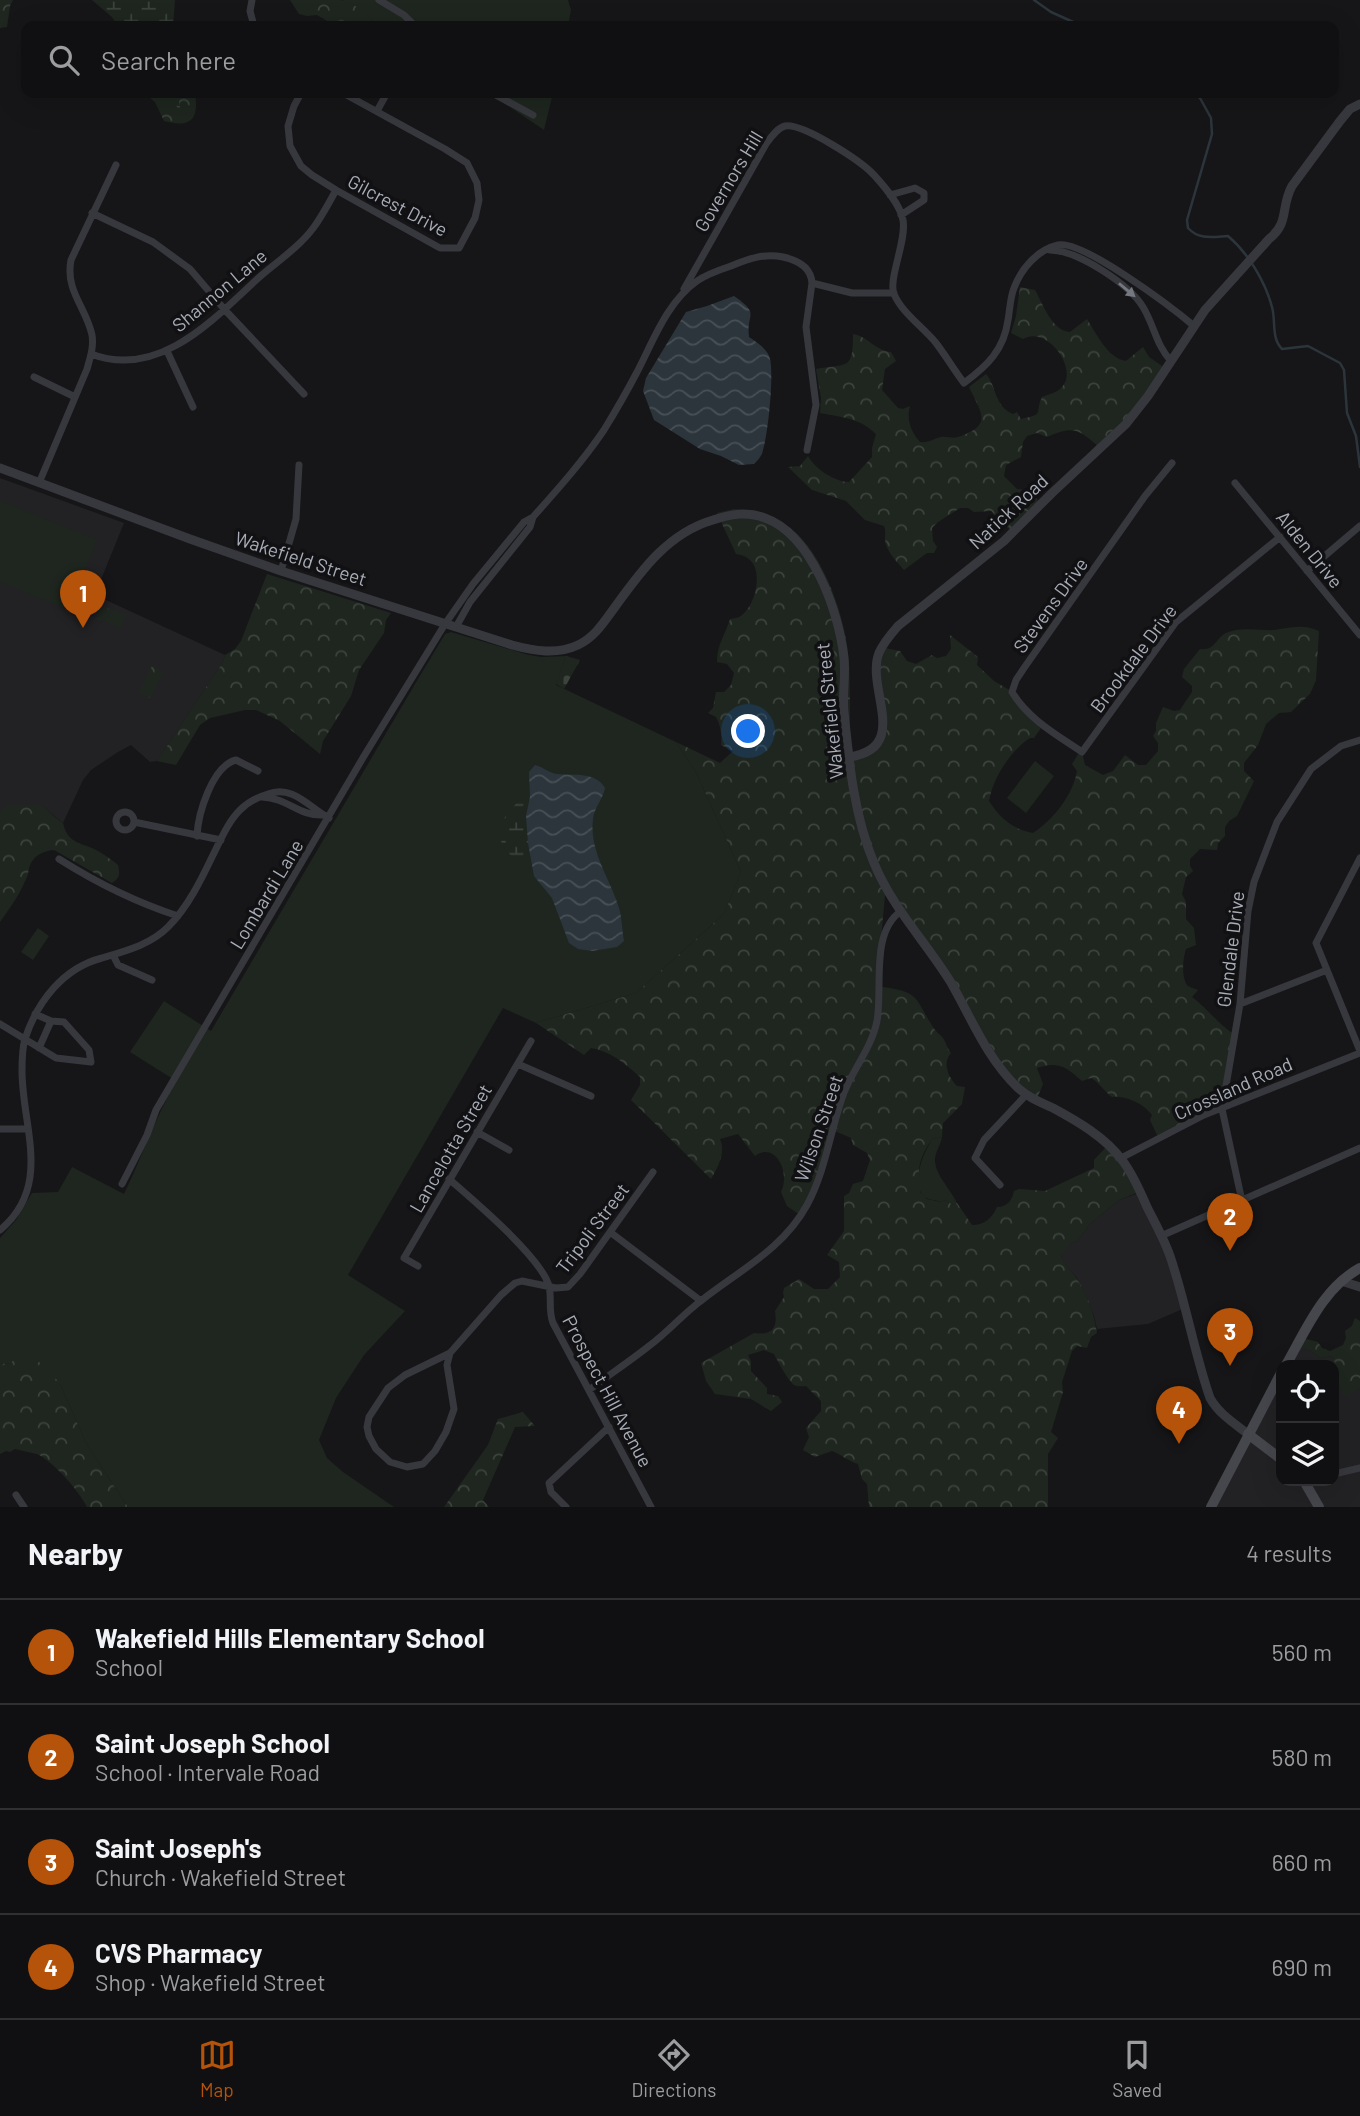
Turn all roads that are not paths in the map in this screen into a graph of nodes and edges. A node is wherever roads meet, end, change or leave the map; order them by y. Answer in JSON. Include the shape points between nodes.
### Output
{"nodes":[{"id":1,"x":253,"y":0,"type":"edge"},
{"id":2,"x":379,"y":0,"type":"edge"},
{"id":3,"x":253,"y":21,"type":"edge"},
{"id":4,"x":410,"y":21,"type":"edge"},
{"id":5,"x":298,"y":98,"type":"edge"},
{"id":6,"x":352,"y":98,"type":"edge"},
{"id":7,"x":384,"y":98,"type":"edge"},
{"id":8,"x":501,"y":98,"type":"edge"},
{"id":9,"x":1360,"y":104,"type":"edge"},
{"id":10,"x":377,"y":111,"type":"junction"},
{"id":11,"x":533,"y":115,"type":"dead end"},
{"id":12,"x":116,"y":166,"type":"dead end"},
{"id":13,"x":336,"y":190,"type":"junction"},
{"id":14,"x":890,"y":195,"type":"junction"},
{"id":15,"x":92,"y":213,"type":"junction"},
{"id":16,"x":901,"y":215,"type":"junction"},
{"id":17,"x":1046,"y":250,"type":"junction"},
{"id":18,"x":812,"y":283,"type":"junction"},
{"id":19,"x":894,"y":293,"type":"junction"},
{"id":20,"x":681,"y":296,"type":"junction"},
{"id":21,"x":225,"y":310,"type":"junction"},
{"id":22,"x":1194,"y":326,"type":"junction"},
{"id":23,"x":167,"y":351,"type":"junction"},
{"id":24,"x":91,"y":354,"type":"junction"},
{"id":25,"x":1171,"y":361,"type":"junction"},
{"id":26,"x":34,"y":377,"type":"dead end"},
{"id":27,"x":304,"y":394,"type":"dead end"},
{"id":28,"x":75,"y":397,"type":"junction"},
{"id":29,"x":193,"y":407,"type":"dead end"},
{"id":30,"x":807,"y":450,"type":"dead end"},
{"id":31,"x":1172,"y":463,"type":"dead end"},
{"id":32,"x":299,"y":466,"type":"dead end"},
{"id":33,"x":0,"y":468,"type":"edge"},
{"id":34,"x":39,"y":483,"type":"junction"},
{"id":35,"x":1235,"y":483,"type":"dead end"},
{"id":36,"x":533,"y":517,"type":"junction"},
{"id":37,"x":1360,"y":526,"type":"edge"},
{"id":38,"x":1280,"y":537,"type":"junction"},
{"id":39,"x":281,"y":571,"type":"junction"},
{"id":40,"x":1307,"y":571,"type":"junction"},
{"id":41,"x":444,"y":624,"type":"junction"},
{"id":42,"x":456,"y":627,"type":"junction"},
{"id":43,"x":1360,"y":635,"type":"edge"},
{"id":44,"x":1360,"y":740,"type":"edge"},
{"id":45,"x":1082,"y":752,"type":"joint"},
{"id":46,"x":849,"y":757,"type":"junction"},
{"id":47,"x":258,"y":771,"type":"dead end"},
{"id":48,"x":326,"y":817,"type":"junction"},
{"id":49,"x":134,"y":822,"type":"dead end"},
{"id":50,"x":197,"y":835,"type":"junction"},
{"id":51,"x":220,"y":840,"type":"junction"},
{"id":52,"x":1360,"y":858,"type":"edge"},
{"id":53,"x":59,"y":859,"type":"dead end"},
{"id":54,"x":901,"y":911,"type":"junction"},
{"id":55,"x":178,"y":916,"type":"junction"},
{"id":56,"x":113,"y":955,"type":"junction"},
{"id":57,"x":1327,"y":970,"type":"junction"},
{"id":58,"x":152,"y":980,"type":"dead end"},
{"id":59,"x":1240,"y":1004,"type":"junction"},
{"id":60,"x":35,"y":1014,"type":"junction"},
{"id":61,"x":51,"y":1021,"type":"junction"},
{"id":62,"x":0,"y":1024,"type":"edge"},
{"id":63,"x":25,"y":1039,"type":"junction"},
{"id":64,"x":531,"y":1041,"type":"dead end"},
{"id":65,"x":39,"y":1048,"type":"junction"},
{"id":66,"x":1360,"y":1052,"type":"edge"},
{"id":67,"x":518,"y":1063,"type":"junction"},
{"id":68,"x":1026,"y":1095,"type":"junction"},
{"id":69,"x":591,"y":1096,"type":"dead end"},
{"id":70,"x":1222,"y":1109,"type":"junction"},
{"id":71,"x":0,"y":1129,"type":"edge"},
{"id":72,"x":28,"y":1129,"type":"junction"},
{"id":73,"x":477,"y":1132,"type":"junction"},
{"id":74,"x":1360,"y":1148,"type":"edge"},
{"id":75,"x":509,"y":1150,"type":"dead end"},
{"id":76,"x":1121,"y":1158,"type":"junction"},
{"id":77,"x":653,"y":1172,"type":"dead end"},
{"id":78,"x":449,"y":1179,"type":"junction"},
{"id":79,"x":122,"y":1184,"type":"dead end"},
{"id":80,"x":1000,"y":1185,"type":"dead end"},
{"id":81,"x":1242,"y":1201,"type":"junction"},
{"id":82,"x":0,"y":1230,"type":"edge"},
{"id":83,"x":611,"y":1233,"type":"junction"},
{"id":84,"x":1161,"y":1236,"type":"junction"},
{"id":85,"x":418,"y":1266,"type":"dead end"},
{"id":86,"x":1360,"y":1268,"type":"edge"},
{"id":87,"x":1341,"y":1281,"type":"junction"},
{"id":88,"x":548,"y":1285,"type":"junction"},
{"id":89,"x":1360,"y":1287,"type":"edge"},
{"id":90,"x":701,"y":1301,"type":"junction"},
{"id":91,"x":450,"y":1353,"type":"junction"},
{"id":92,"x":1289,"y":1360,"type":"edge"},
{"id":93,"x":1276,"y":1382,"type":"edge"},
{"id":94,"x":589,"y":1390,"type":"junction"},
{"id":95,"x":609,"y":1427,"type":"junction"},
{"id":96,"x":1248,"y":1434,"type":"junction"},
{"id":97,"x":1276,"y":1455,"type":"edge"},
{"id":98,"x":1360,"y":1468,"type":"edge"},
{"id":99,"x":1339,"y":1473,"type":"edge"},
{"id":100,"x":1307,"y":1486,"type":"edge"},
{"id":101,"x":16,"y":1495,"type":"dead end"},
{"id":102,"x":24,"y":1507,"type":"edge"},
{"id":103,"x":566,"y":1507,"type":"edge"},
{"id":104,"x":652,"y":1507,"type":"edge"},
{"id":105,"x":1211,"y":1507,"type":"edge"},
{"id":106,"x":1319,"y":1507,"type":"edge"}],
"edges":[{"from":1,"to":3,"type":"street"},
{"from":2,"to":4,"type":"street"},
{"from":5,"to":13,"type":"street","name":"Gilcrest Drive","via":[[288,126],[290,146],[301,166]]},
{"from":6,"to":10,"type":"street","name":"Gilcrest Drive"},
{"from":7,"to":10,"type":"street"},
{"from":8,"to":11,"type":"street"},
{"from":9,"to":22,"type":"street","name":"Natick Road","via":[[1350,109],[1295,182],[1280,230]]},
{"from":10,"to":13,"type":"street","name":"Gilcrest Drive","via":[[467,163],[479,200],[467,235],[459,248],[440,248]]},
{"from":12,"to":15,"type":"street"},
{"from":13,"to":21,"type":"street","name":"Shannon Lane","via":[[313,229]]},
{"from":14,"to":16,"type":"street","name":"Governors Hill"},
{"from":14,"to":16,"type":"street","via":[[915,188],[924,193],[924,201]]},
{"from":14,"to":20,"type":"street","name":"Governors Hill","via":[[865,167],[820,137],[782,127],[766,144]]},
{"from":15,"to":21,"type":"street","via":[[163,248],[190,269]]},
{"from":15,"to":24,"type":"street","via":[[69,268],[72,288],[91,333]]},
{"from":16,"to":19,"type":"street","via":[[903,233]]},
{"from":17,"to":19,"type":"street","via":[[1020,276],[996,355],[964,383]]},
{"from":17,"to":22,"type":"street","via":[[1062,244],[1087,253],[1148,290]]},
{"from":17,"to":25,"type":"street","one_way":true,"via":[[1072,254],[1131,293]]},
{"from":18,"to":19,"type":"street","via":[[852,293]]},
{"from":18,"to":20,"type":"street","name":"Governors Hill","via":[[799,262],[767,255],[705,276]]},
{"from":18,"to":30,"type":"street","via":[[806,327],[816,405]]},
{"from":20,"to":36,"type":"street","name":"Governors Hill","via":[[662,321],[604,429]]},
{"from":21,"to":23,"type":"street","name":"Shannon Lane"},
{"from":21,"to":27,"type":"street"},
{"from":22,"to":25,"type":"street","name":"Natick Road"},
{"from":23,"to":24,"type":"street","name":"Shannon Lane","via":[[122,361]]},
{"from":23,"to":29,"type":"street"},
{"from":24,"to":28,"type":"street"},
{"from":25,"to":46,"type":"street","name":"Natick Road","via":[[1126,424],[1004,541],[889,636],[878,653],[876,674],[882,735],[874,748]]},
{"from":26,"to":28,"type":"street"},
{"from":28,"to":34,"type":"street"},
{"from":31,"to":45,"type":"street","name":"Stevens Drive","via":[[1016,680],[1013,692],[1020,704]]},
{"from":32,"to":39,"type":"street","via":[[296,519]]},
{"from":33,"to":34,"type":"street","name":"Wakefield Street"},
{"from":34,"to":39,"type":"street","name":"Wakefield Street"},
{"from":35,"to":38,"type":"street","name":"Alden Drive"},
{"from":36,"to":41,"type":"street","name":"Governors Hill","via":[[524,522]]},
{"from":36,"to":42,"type":"street","name":"Governors Hill"},
{"from":37,"to":40,"type":"street"},
{"from":38,"to":40,"type":"street","name":"Alden Drive"},
{"from":38,"to":45,"type":"street","name":"Brookdale Drive","via":[[1176,622]]},
{"from":39,"to":41,"type":"street","name":"Wakefield Street"},
{"from":40,"to":43,"type":"street","name":"Alden Drive"},
{"from":41,"to":42,"type":"street","name":"Wakefield Street"},
{"from":41,"to":48,"type":"street","name":"Lombardi Lane"},
{"from":42,"to":46,"type":"street","name":"Wakefield Street","via":[[536,650],[575,647],[601,626],[649,561],[685,532],[726,516],[760,516],[791,534],[824,586],[844,659]]},
{"from":44,"to":59,"type":"street","name":"Glendale Drive","via":[[1340,746],[1317,763],[1270,838],[1249,901]]},
{"from":46,"to":54,"type":"street","name":"Wakefield Street","via":[[867,846]]},
{"from":47,"to":50,"type":"street","via":[[236,760],[224,766],[203,804]]},
{"from":48,"to":51,"type":"street","via":[[314,806],[272,792],[240,810]]},
{"from":48,"to":79,"type":"street","name":"Lombardi Lane","via":[[156,1110]]},
{"from":49,"to":50,"type":"street"},
{"from":50,"to":51,"type":"street"},
{"from":51,"to":55,"type":"street"},
{"from":52,"to":57,"type":"street","via":[[1315,943]]},
{"from":53,"to":55,"type":"street","via":[[118,894]]},
{"from":54,"to":68,"type":"street","name":"Wakefield Street","via":[[958,994],[987,1052]]},
{"from":54,"to":90,"type":"street","name":"Wilson Street","via":[[887,925],[882,941],[873,1034],[840,1101],[807,1205],[790,1231],[752,1266]]},
{"from":55,"to":56,"type":"street","via":[[150,940]]},
{"from":56,"to":58,"type":"street","via":[[118,965]]},
{"from":56,"to":60,"type":"street","via":[[68,975]]},
{"from":57,"to":59,"type":"street"},
{"from":57,"to":66,"type":"street"},
{"from":59,"to":70,"type":"street","name":"Glendale Drive"},
{"from":60,"to":61,"type":"street"},
{"from":60,"to":63,"type":"street"},
{"from":61,"to":65,"type":"street"},
{"from":61,"to":65,"type":"street","via":[[64,1022],[89,1050],[91,1062],[56,1058]]},
{"from":62,"to":63,"type":"street"},
{"from":63,"to":65,"type":"street"},
{"from":63,"to":72,"type":"street","via":[[22,1086]]},
{"from":64,"to":67,"type":"street","name":"Lancelotta Street"},
{"from":66,"to":70,"type":"street","name":"Crossland Road"},
{"from":67,"to":69,"type":"street"},
{"from":67,"to":73,"type":"street","name":"Lancelotta Street"},
{"from":68,"to":76,"type":"street","name":"Wakefield Street","via":[[1082,1125]]},
{"from":68,"to":80,"type":"street","via":[[984,1140],[975,1158]]},
{"from":70,"to":76,"type":"street","name":"Crossland Road"},
{"from":70,"to":81,"type":"street","name":"Glendale Drive"},
{"from":71,"to":72,"type":"street"},
{"from":72,"to":82,"type":"street","via":[[32,1155],[28,1189],[16,1213]]},
{"from":73,"to":75,"type":"street"},
{"from":73,"to":78,"type":"street","name":"Lancelotta Street"},
{"from":74,"to":81,"type":"street"},
{"from":76,"to":84,"type":"street","name":"Wakefield Street"},
{"from":77,"to":83,"type":"street","name":"Tripoli Street"},
{"from":78,"to":85,"type":"street","name":"Lancelotta Street","via":[[404,1258]]},
{"from":78,"to":88,"type":"street","via":[[526,1251]]},
{"from":81,"to":84,"type":"street"},
{"from":83,"to":88,"type":"street","name":"Tripoli Street","via":[[568,1287]]},
{"from":83,"to":90,"type":"street"},
{"from":84,"to":96,"type":"street","name":"Wakefield Street","via":[[1210,1398]]},
{"from":86,"to":87,"type":"main road"},
{"from":87,"to":89,"type":"street"},
{"from":87,"to":92,"type":"main road","via":[[1323,1301]]},
{"from":88,"to":91,"type":"street","via":[[522,1281],[509,1286]]},
{"from":88,"to":94,"type":"street","name":"Prospect Hill Avenue","via":[[550,1317]]},
{"from":90,"to":94,"type":"street","name":"Wilson Street","via":[[650,1346]]},
{"from":91,"to":91,"type":"street","via":[[399,1379],[369,1417],[371,1442],[390,1462],[402,1467],[423,1464],[446,1432],[454,1409],[447,1364]]},
{"from":93,"to":96,"type":"main road"},
{"from":94,"to":95,"type":"street","name":"Prospect Hill Avenue"},
{"from":95,"to":103,"type":"street","via":[[549,1483],[551,1492]]},
{"from":95,"to":104,"type":"street","name":"Prospect Hill Avenue"},
{"from":96,"to":97,"type":"main road"},
{"from":96,"to":105,"type":"main road"},
{"from":98,"to":99,"type":"street"},
{"from":100,"to":106,"type":"main road"},
{"from":101,"to":102,"type":"street"}]}
